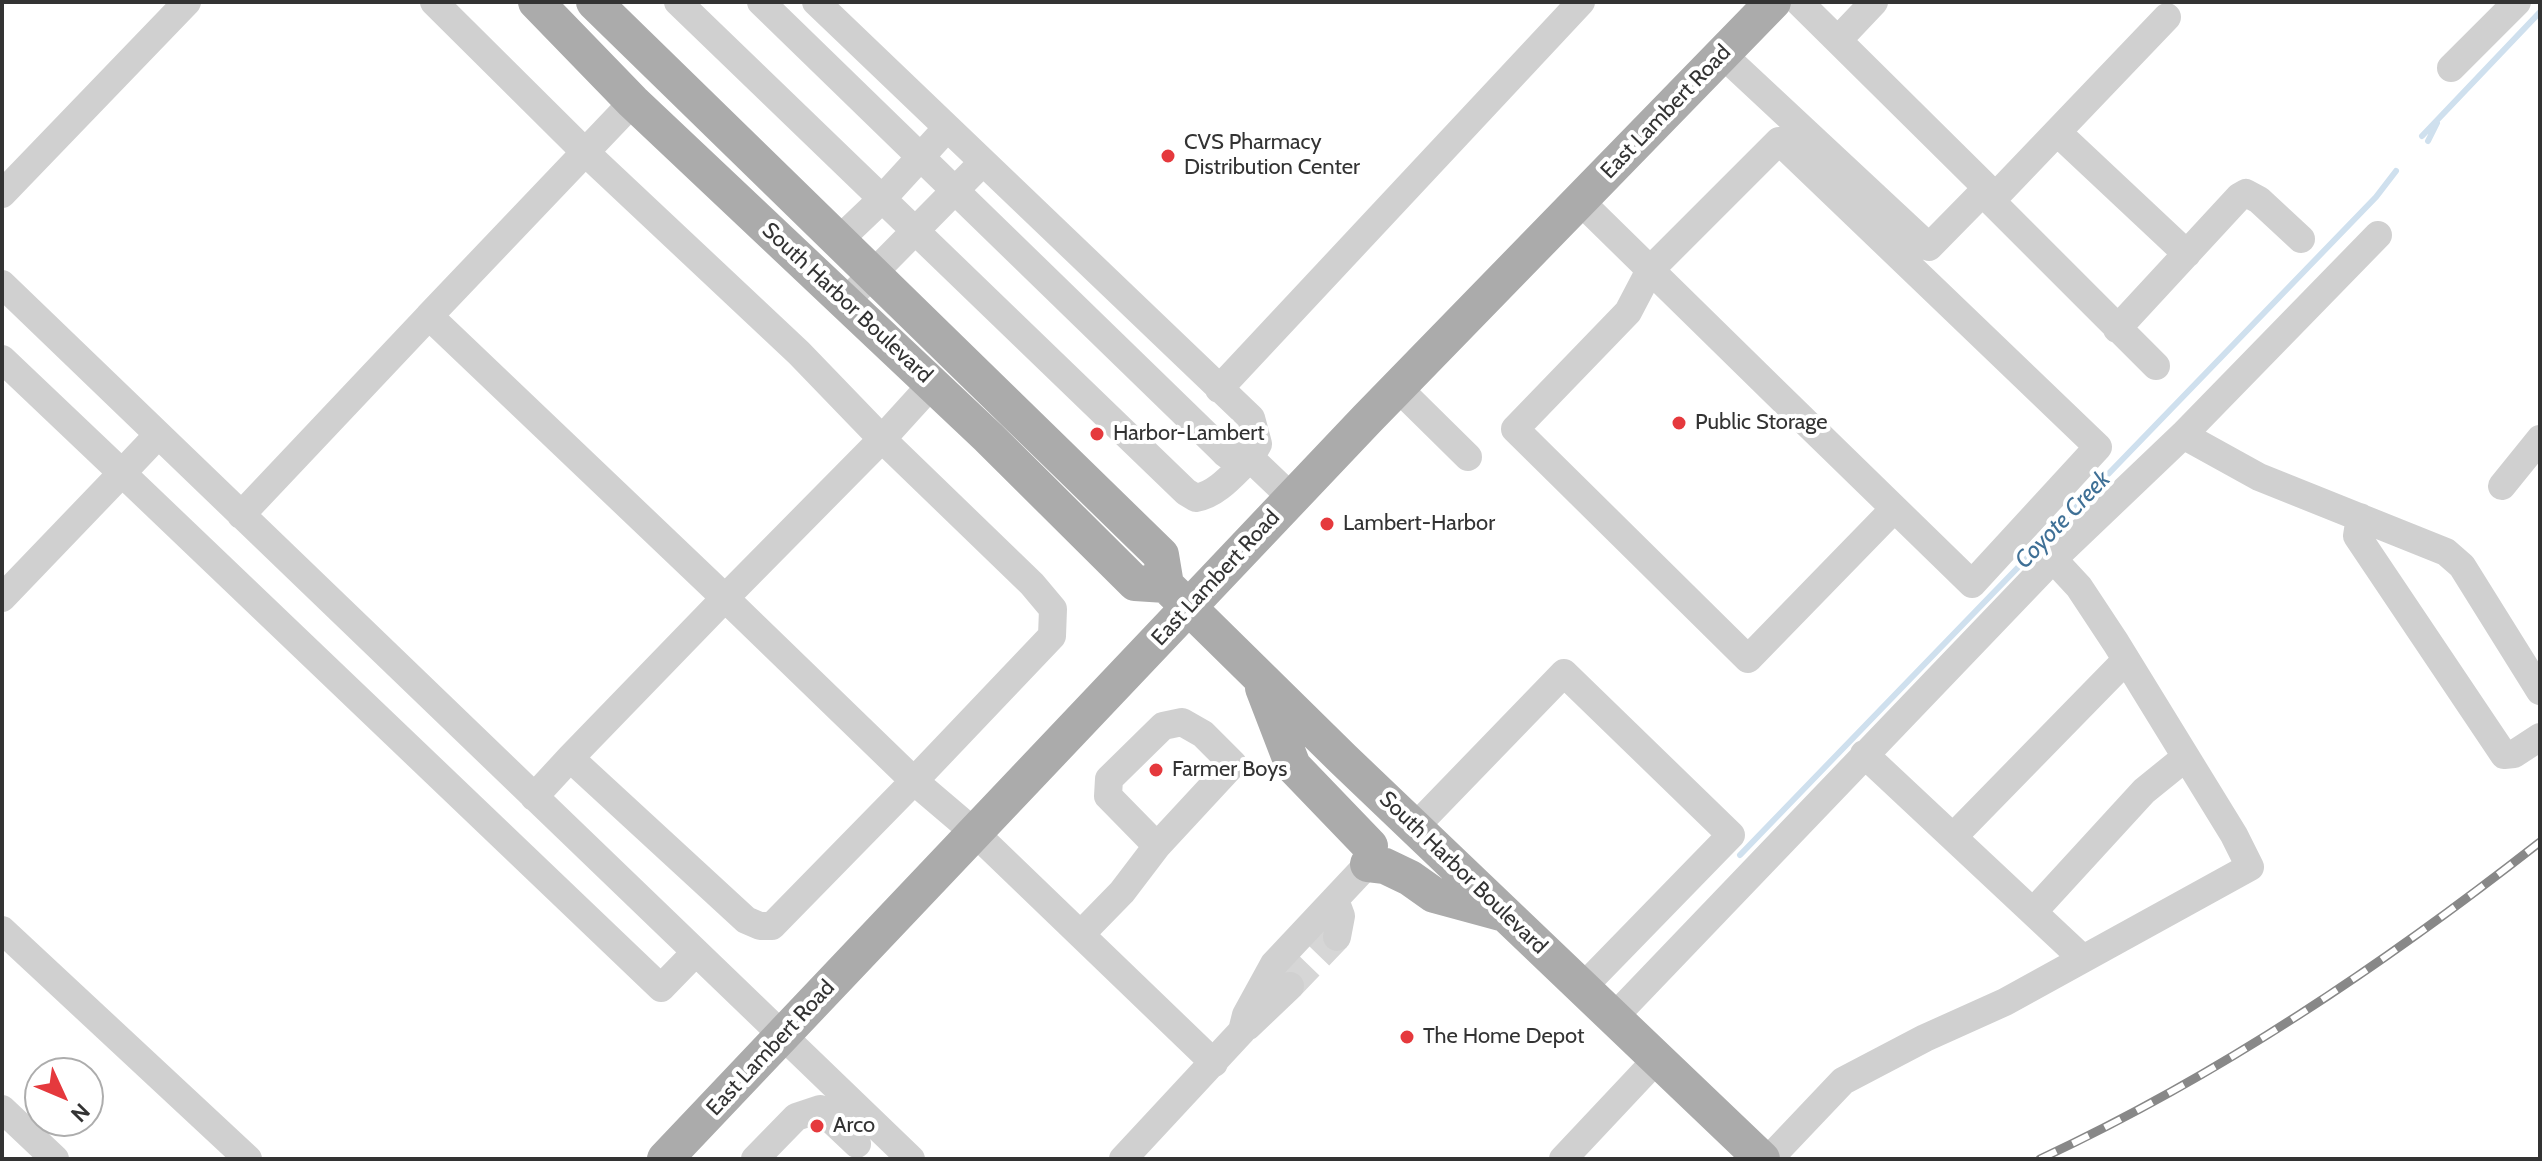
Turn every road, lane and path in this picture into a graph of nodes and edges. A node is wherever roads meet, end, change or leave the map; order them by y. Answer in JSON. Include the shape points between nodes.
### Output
{"nodes":[{"id":1,"x":187,"y":2,"type":"edge"},
{"id":2,"x":434,"y":2,"type":"edge"},
{"id":3,"x":536,"y":2,"type":"edge"},
{"id":4,"x":594,"y":2,"type":"edge"},
{"id":5,"x":678,"y":2,"type":"edge"},
{"id":6,"x":761,"y":2,"type":"edge"},
{"id":7,"x":816,"y":2,"type":"edge"},
{"id":8,"x":1581,"y":2,"type":"edge"},
{"id":9,"x":1773,"y":2,"type":"edge"},
{"id":10,"x":1799,"y":2,"type":"edge"},
{"id":11,"x":1874,"y":2,"type":"edge"},
{"id":12,"x":2517,"y":2,"type":"edge"},
{"id":13,"x":2167,"y":17,"type":"dead end"},
{"id":14,"x":1838,"y":40,"type":"junction"},
{"id":15,"x":1722,"y":54,"type":"junction"},
{"id":16,"x":2451,"y":68,"type":"dead end"},
{"id":17,"x":633,"y":102,"type":"junction"},
{"id":18,"x":947,"y":128,"type":"junction"},
{"id":19,"x":2058,"y":133,"type":"junction"},
{"id":20,"x":585,"y":152,"type":"junction"},
{"id":21,"x":919,"y":158,"type":"junction"},
{"id":22,"x":982,"y":163,"type":"junction"},
{"id":23,"x":954,"y":192,"type":"junction"},
{"id":24,"x":2,"y":194,"type":"edge"},
{"id":25,"x":1989,"y":194,"type":"junction"},
{"id":26,"x":882,"y":199,"type":"junction"},
{"id":27,"x":1580,"y":201,"type":"junction"},
{"id":28,"x":917,"y":232,"type":"junction"},
{"id":29,"x":2378,"y":235,"type":"dead end"},
{"id":30,"x":2301,"y":239,"type":"dead end"},
{"id":31,"x":839,"y":240,"type":"junction"},
{"id":32,"x":2187,"y":254,"type":"junction"},
{"id":33,"x":1650,"y":270,"type":"junction"},
{"id":34,"x":874,"y":273,"type":"junction"},
{"id":35,"x":2,"y":284,"type":"edge"},
{"id":36,"x":846,"y":301,"type":"junction"},
{"id":37,"x":429,"y":316,"type":"junction"},
{"id":38,"x":2117,"y":329,"type":"junction"},
{"id":39,"x":2,"y":359,"type":"edge"},
{"id":40,"x":2156,"y":366,"type":"dead end"},
{"id":41,"x":932,"y":384,"type":"junction"},
{"id":42,"x":1398,"y":388,"type":"junction"},
{"id":43,"x":1219,"y":389,"type":"junction"},
{"id":44,"x":158,"y":435,"type":"junction"},
{"id":45,"x":2183,"y":435,"type":"junction"},
{"id":46,"x":882,"y":439,"type":"junction"},
{"id":47,"x":2540,"y":439,"type":"edge"},
{"id":48,"x":1468,"y":457,"type":"dead end"},
{"id":49,"x":1250,"y":458,"type":"junction"},
{"id":50,"x":122,"y":473,"type":"junction"},
{"id":51,"x":2502,"y":486,"type":"dead end"},
{"id":52,"x":1292,"y":498,"type":"junction"},
{"id":53,"x":1894,"y":509,"type":"junction"},
{"id":54,"x":241,"y":515,"type":"junction"},
{"id":55,"x":2360,"y":517,"type":"junction"},
{"id":56,"x":2053,"y":559,"type":"junction"},
{"id":57,"x":1177,"y":596,"type":"junction"},
{"id":58,"x":2,"y":598,"type":"edge"},
{"id":59,"x":725,"y":598,"type":"junction"},
{"id":60,"x":2126,"y":660,"type":"junction"},
{"id":61,"x":1258,"y":675,"type":"junction"},
{"id":62,"x":2540,"y":691,"type":"edge"},
{"id":63,"x":2540,"y":737,"type":"edge"},
{"id":64,"x":1864,"y":754,"type":"junction"},
{"id":65,"x":2186,"y":757,"type":"junction"},
{"id":66,"x":570,"y":758,"type":"junction"},
{"id":67,"x":914,"y":781,"type":"junction"},
{"id":68,"x":534,"y":797,"type":"junction"},
{"id":69,"x":1415,"y":827,"type":"junction"},
{"id":70,"x":974,"y":832,"type":"junction"},
{"id":71,"x":1953,"y":837,"type":"junction"},
{"id":72,"x":1157,"y":846,"type":"junction"},
{"id":73,"x":1369,"y":855,"type":"junction"},
{"id":74,"x":1335,"y":900,"type":"junction"},
{"id":75,"x":2033,"y":912,"type":"junction"},
{"id":76,"x":1508,"y":915,"type":"junction"},
{"id":77,"x":2,"y":930,"type":"edge"},
{"id":78,"x":1081,"y":934,"type":"junction"},
{"id":79,"x":1337,"y":937,"type":"dead end"},
{"id":80,"x":696,"y":952,"type":"junction"},
{"id":81,"x":2083,"y":959,"type":"junction"},
{"id":82,"x":1290,"y":986,"type":"tunnel mouth"},
{"id":83,"x":1583,"y":987,"type":"junction"},
{"id":84,"x":1615,"y":1016,"type":"junction"},
{"id":85,"x":1242,"y":1031,"type":"junction"},
{"id":86,"x":782,"y":1036,"type":"junction"},
{"id":87,"x":1658,"y":1058,"type":"junction"},
{"id":88,"x":1214,"y":1063,"type":"junction"},
{"id":89,"x":2,"y":1109,"type":"edge"},
{"id":90,"x":859,"y":1143,"type":"edge"},
{"id":91,"x":670,"y":1157,"type":"edge"},
{"id":92,"x":55,"y":1159,"type":"edge"},
{"id":93,"x":248,"y":1159,"type":"edge"},
{"id":94,"x":755,"y":1159,"type":"edge"},
{"id":95,"x":911,"y":1159,"type":"edge"},
{"id":96,"x":1123,"y":1159,"type":"edge"},
{"id":97,"x":1563,"y":1159,"type":"edge"},
{"id":98,"x":1762,"y":1159,"type":"edge"},
{"id":99,"x":1769,"y":1159,"type":"edge"}],
"edges":[{"from":1,"to":24,"type":"lane"},
{"from":2,"to":20,"type":"lane"},
{"from":3,"to":17,"type":"main road","name":"South Harbor Boulevard"},
{"from":4,"to":31,"type":"main road","name":"South Harbor Boulevard"},
{"from":5,"to":26,"type":"lane"},
{"from":6,"to":21,"type":"lane"},
{"from":7,"to":18,"type":"lane"},
{"from":8,"to":43,"type":"lane"},
{"from":9,"to":15,"type":"main road","name":"East Lambert Road"},
{"from":10,"to":14,"type":"lane"},
{"from":11,"to":14,"type":"lane"},
{"from":12,"to":16,"type":"lane"},
{"from":13,"to":19,"type":"lane"},
{"from":14,"to":25,"type":"lane"},
{"from":15,"to":25,"type":"lane","via":[[1929,247]]},
{"from":15,"to":27,"type":"main road","name":"East Lambert Road"},
{"from":17,"to":20,"type":"lane"},
{"from":17,"to":36,"type":"main road","name":"South Harbor Boulevard"},
{"from":18,"to":21,"type":"lane"},
{"from":18,"to":22,"type":"lane"},
{"from":19,"to":25,"type":"lane"},
{"from":19,"to":32,"type":"lane"},
{"from":20,"to":37,"type":"lane"},
{"from":20,"to":46,"type":"lane","via":[[799,353]]},
{"from":21,"to":23,"type":"lane"},
{"from":21,"to":26,"type":"lane"},
{"from":22,"to":23,"type":"lane"},
{"from":22,"to":43,"type":"lane"},
{"from":23,"to":28,"type":"lane"},
{"from":23,"to":49,"type":"lane","via":[[1226,454]]},
{"from":25,"to":38,"type":"lane"},
{"from":26,"to":28,"type":"lane"},
{"from":26,"to":31,"type":"lane"},
{"from":27,"to":33,"type":"lane"},
{"from":27,"to":42,"type":"main road","name":"East Lambert Road"},
{"from":28,"to":34,"type":"lane"},
{"from":28,"to":49,"type":"lane","via":[[1186,492],[1205,497]]},
{"from":29,"to":45,"type":"lane"},
{"from":30,"to":32,"type":"lane","via":[[2246,193]]},
{"from":31,"to":34,"type":"main road","name":"South Harbor Boulevard"},
{"from":32,"to":38,"type":"lane"},
{"from":33,"to":53,"type":"lane"},
{"from":33,"to":53,"type":"lane","via":[[1628,312],[1515,429],[1748,659]]},
{"from":33,"to":53,"type":"lane","via":[[1779,141],[2098,447],[1972,584]]},
{"from":34,"to":36,"type":"lane"},
{"from":34,"to":57,"type":"main road","name":"South Harbor Boulevard","via":[[1161,555]]},
{"from":35,"to":44,"type":"lane"},
{"from":36,"to":41,"type":"main road","name":"South Harbor Boulevard"},
{"from":37,"to":54,"type":"lane"},
{"from":37,"to":59,"type":"lane"},
{"from":38,"to":40,"type":"lane"},
{"from":39,"to":50,"type":"lane"},
{"from":41,"to":46,"type":"lane"},
{"from":41,"to":57,"type":"main road","name":"South Harbor Boulevard","via":[[1135,583]]},
{"from":42,"to":48,"type":"lane"},
{"from":42,"to":52,"type":"main road","name":"East Lambert Road"},
{"from":43,"to":49,"type":"lane","via":[[1251,418],[1258,444]]},
{"from":44,"to":50,"type":"lane"},
{"from":44,"to":54,"type":"lane"},
{"from":45,"to":55,"type":"lane","via":[[2259,477]]},
{"from":45,"to":56,"type":"lane"},
{"from":46,"to":59,"type":"lane"},
{"from":46,"to":67,"type":"lane","via":[[1053,609],[1052,636]]},
{"from":47,"to":51,"type":"lane"},
{"from":49,"to":52,"type":"lane"},
{"from":50,"to":58,"type":"lane"},
{"from":50,"to":80,"type":"lane","via":[[661,988]]},
{"from":52,"to":57,"type":"main road","name":"East Lambert Road"},
{"from":54,"to":68,"type":"lane"},
{"from":55,"to":62,"type":"lane","via":[[2446,552],[2462,566]]},
{"from":55,"to":63,"type":"lane","via":[[2357,536],[2504,755]]},
{"from":56,"to":60,"type":"lane","via":[[2079,587]]},
{"from":56,"to":64,"type":"lane"},
{"from":57,"to":61,"type":"main road","name":"South Harbor Boulevard"},
{"from":57,"to":70,"type":"main road","name":"East Lambert Road"},
{"from":59,"to":66,"type":"lane"},
{"from":59,"to":67,"type":"lane"},
{"from":60,"to":65,"type":"lane"},
{"from":60,"to":71,"type":"lane"},
{"from":61,"to":69,"type":"main road","name":"South Harbor Boulevard"},
{"from":61,"to":73,"type":"main road","via":[[1293,766]]},
{"from":64,"to":71,"type":"lane"},
{"from":64,"to":84,"type":"lane"},
{"from":65,"to":75,"type":"lane","via":[[2144,791]]},
{"from":65,"to":81,"type":"lane","via":[[2250,867]]},
{"from":66,"to":67,"type":"lane","via":[[746,920],[760,926],[772,926]]},
{"from":66,"to":68,"type":"lane"},
{"from":67,"to":70,"type":"lane"},
{"from":68,"to":80,"type":"lane"},
{"from":69,"to":76,"type":"main road","name":"South Harbor Boulevard"},
{"from":69,"to":83,"type":"lane","via":[[1564,673],[1731,835]]},
{"from":70,"to":78,"type":"lane"},
{"from":70,"to":86,"type":"main road","name":"East Lambert Road"},
{"from":71,"to":75,"type":"lane"},
{"from":72,"to":72,"type":"lane","via":[[1233,764],[1189,725],[1163,726],[1109,779],[1108,796]]},
{"from":72,"to":78,"type":"lane"},
{"from":73,"to":74,"type":"lane"},
{"from":73,"to":76,"type":"main road","via":[[1434,895]]},
{"from":74,"to":79,"type":"lane","via":[[1341,916]]},
{"from":74,"to":85,"type":"lane","via":[[1274,964]]},
{"from":75,"to":81,"type":"lane"},
{"from":76,"to":83,"type":"main road","name":"South Harbor Boulevard"},
{"from":77,"to":93,"type":"lane"},
{"from":78,"to":88,"type":"lane"},
{"from":80,"to":86,"type":"lane"},
{"from":81,"to":99,"type":"lane","via":[[1843,1081]]},
{"from":82,"to":85,"type":"lane"},
{"from":83,"to":84,"type":"main road","name":"South Harbor Boulevard"},
{"from":84,"to":87,"type":"main road","name":"South Harbor Boulevard"},
{"from":85,"to":88,"type":"lane"},
{"from":86,"to":90,"type":"lane"},
{"from":86,"to":91,"type":"main road","name":"East Lambert Road"},
{"from":87,"to":97,"type":"lane"},
{"from":87,"to":98,"type":"main road","name":"South Harbor Boulevard"},
{"from":88,"to":96,"type":"lane"},
{"from":89,"to":92,"type":"lane"},
{"from":90,"to":94,"type":"lane","via":[[820,1109],[796,1117]]},
{"from":90,"to":95,"type":"lane"}]}
